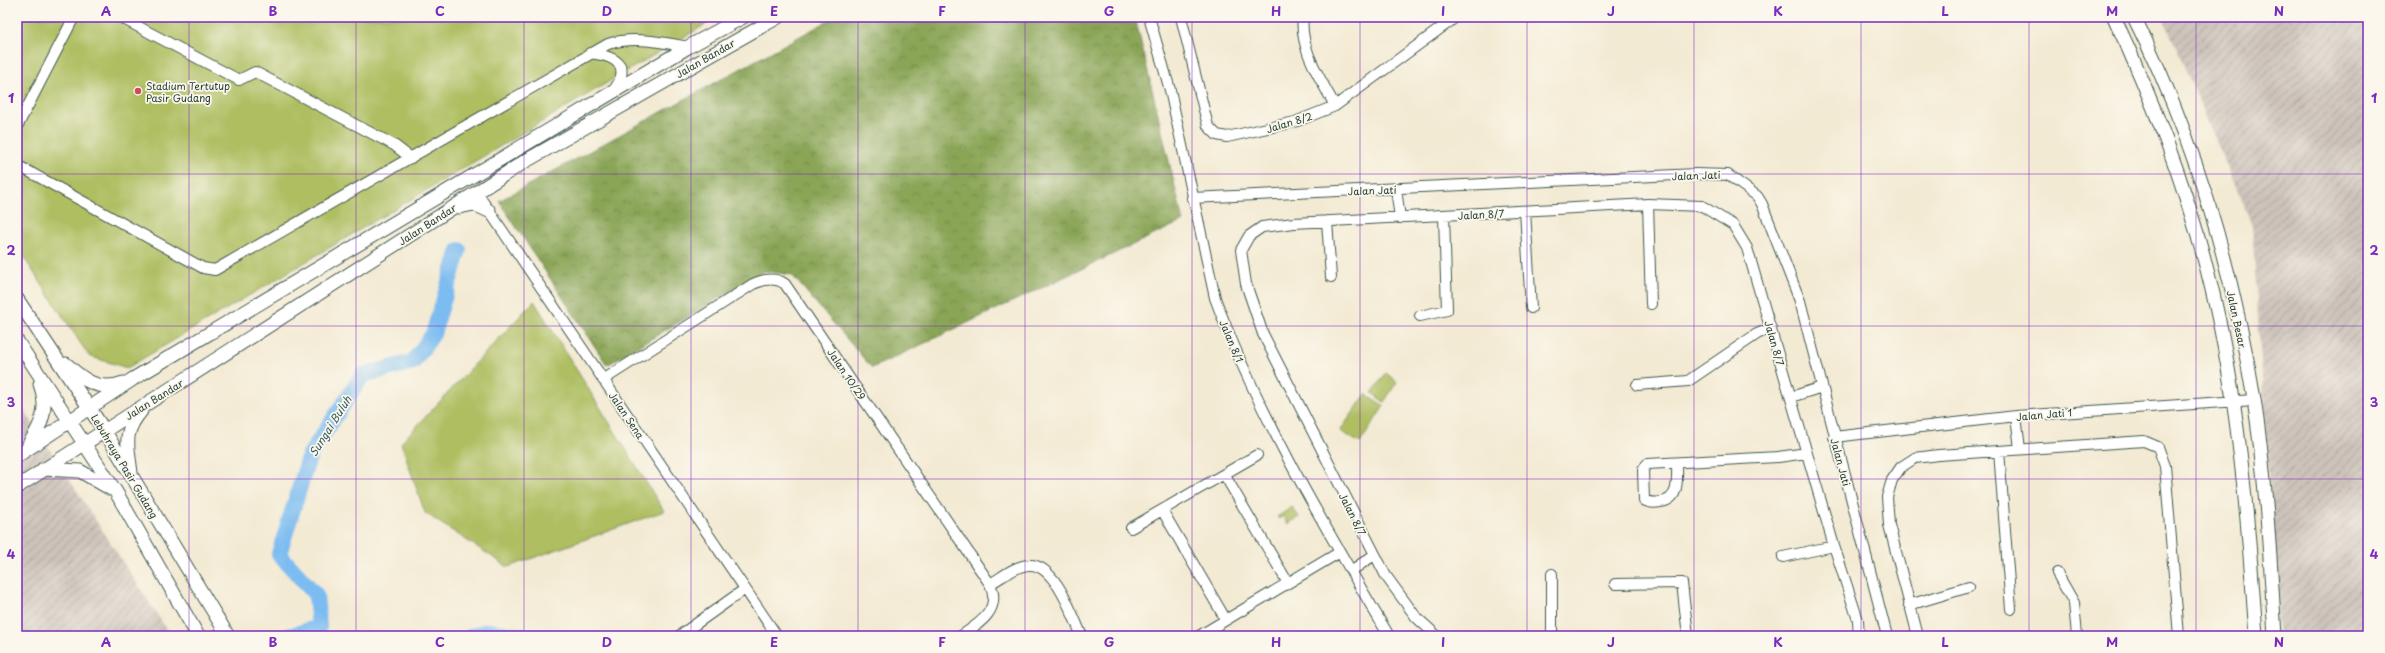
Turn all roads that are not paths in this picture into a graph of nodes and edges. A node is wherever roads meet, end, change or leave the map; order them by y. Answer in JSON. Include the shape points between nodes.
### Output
{"nodes":[{"id":1,"x":74,"y":17,"type":"edge"},
{"id":2,"x":120,"y":17,"type":"edge"},
{"id":3,"x":743,"y":17,"type":"edge"},
{"id":4,"x":778,"y":17,"type":"edge"},
{"id":5,"x":1149,"y":17,"type":"edge"},
{"id":6,"x":1181,"y":17,"type":"edge"},
{"id":7,"x":1303,"y":17,"type":"edge"},
{"id":8,"x":1456,"y":17,"type":"edge"},
{"id":9,"x":2114,"y":17,"type":"edge"},
{"id":10,"x":2134,"y":17,"type":"edge"},
{"id":11,"x":688,"y":47,"type":"junction"},
{"id":12,"x":590,"y":53,"type":"junction"},
{"id":13,"x":610,"y":94,"type":"junction"},
{"id":14,"x":1334,"y":106,"type":"junction"},
{"id":15,"x":17,"y":127,"type":"edge"},
{"id":16,"x":411,"y":158,"type":"junction"},
{"id":17,"x":497,"y":161,"type":"junction"},
{"id":18,"x":17,"y":165,"type":"edge"},
{"id":19,"x":1396,"y":189,"type":"junction"},
{"id":20,"x":477,"y":193,"type":"junction"},
{"id":21,"x":440,"y":195,"type":"junction"},
{"id":22,"x":1192,"y":198,"type":"junction"},
{"id":23,"x":1648,"y":204,"type":"junction"},
{"id":24,"x":450,"y":210,"type":"junction"},
{"id":25,"x":489,"y":211,"type":"junction"},
{"id":26,"x":1525,"y":211,"type":"junction"},
{"id":27,"x":1444,"y":216,"type":"junction"},
{"id":28,"x":1400,"y":218,"type":"junction"},
{"id":29,"x":1327,"y":221,"type":"junction"},
{"id":30,"x":1331,"y":277,"type":"dead end"},
{"id":31,"x":17,"y":299,"type":"edge"},
{"id":32,"x":1652,"y":304,"type":"dead end"},
{"id":33,"x":1531,"y":308,"type":"dead end"},
{"id":34,"x":1420,"y":316,"type":"dead end"},
{"id":35,"x":1771,"y":328,"type":"junction"},
{"id":36,"x":17,"y":341,"type":"edge"},
{"id":37,"x":51,"y":351,"type":"junction"},
{"id":38,"x":34,"y":368,"type":"junction"},
{"id":39,"x":134,"y":379,"type":"junction"},
{"id":40,"x":603,"y":380,"type":"junction"},
{"id":41,"x":1637,"y":385,"type":"dead end"},
{"id":42,"x":1822,"y":387,"type":"junction"},
{"id":43,"x":1791,"y":397,"type":"junction"},
{"id":44,"x":2233,"y":400,"type":"junction"},
{"id":45,"x":2254,"y":400,"type":"junction"},
{"id":46,"x":149,"y":402,"type":"junction"},
{"id":47,"x":89,"y":408,"type":"junction"},
{"id":48,"x":2016,"y":416,"type":"junction"},
{"id":49,"x":69,"y":421,"type":"junction"},
{"id":50,"x":104,"y":430,"type":"junction"},
{"id":51,"x":1834,"y":437,"type":"junction"},
{"id":52,"x":84,"y":443,"type":"junction"},
{"id":53,"x":2020,"y":449,"type":"junction"},
{"id":54,"x":1999,"y":451,"type":"junction"},
{"id":55,"x":22,"y":452,"type":"edge"},
{"id":56,"x":1807,"y":453,"type":"junction"},
{"id":57,"x":1256,"y":455,"type":"dead end"},
{"id":58,"x":1677,"y":464,"type":"junction"},
{"id":59,"x":43,"y":469,"type":"junction"},
{"id":60,"x":1224,"y":474,"type":"junction"},
{"id":61,"x":132,"y":479,"type":"junction"},
{"id":62,"x":17,"y":487,"type":"edge"},
{"id":63,"x":116,"y":492,"type":"junction"},
{"id":64,"x":1162,"y":510,"type":"junction"},
{"id":65,"x":1131,"y":528,"type":"dead end"},
{"id":66,"x":1834,"y":546,"type":"junction"},
{"id":67,"x":1340,"y":552,"type":"junction"},
{"id":68,"x":1374,"y":555,"type":"junction"},
{"id":69,"x":1783,"y":557,"type":"dead end"},
{"id":70,"x":1351,"y":571,"type":"junction"},
{"id":71,"x":2057,"y":573,"type":"dead end"},
{"id":72,"x":1552,"y":574,"type":"dead end"},
{"id":73,"x":1288,"y":583,"type":"junction"},
{"id":74,"x":990,"y":584,"type":"junction"},
{"id":75,"x":1615,"y":584,"type":"dead end"},
{"id":76,"x":1969,"y":587,"type":"dead end"},
{"id":77,"x":745,"y":589,"type":"junction"},
{"id":78,"x":1909,"y":605,"type":"junction"},
{"id":79,"x":2011,"y":609,"type":"dead end"},
{"id":80,"x":1226,"y":620,"type":"junction"},
{"id":81,"x":198,"y":636,"type":"edge"},
{"id":82,"x":228,"y":636,"type":"edge"},
{"id":83,"x":679,"y":636,"type":"edge"},
{"id":84,"x":777,"y":636,"type":"edge"},
{"id":85,"x":961,"y":636,"type":"edge"},
{"id":86,"x":1082,"y":636,"type":"edge"},
{"id":87,"x":1199,"y":636,"type":"edge"},
{"id":88,"x":1389,"y":636,"type":"edge"},
{"id":89,"x":1437,"y":636,"type":"edge"},
{"id":90,"x":1552,"y":636,"type":"edge"},
{"id":91,"x":1688,"y":636,"type":"edge"},
{"id":92,"x":1859,"y":636,"type":"edge"},
{"id":93,"x":1888,"y":636,"type":"edge"},
{"id":94,"x":1918,"y":636,"type":"edge"},
{"id":95,"x":2077,"y":636,"type":"edge"},
{"id":96,"x":2179,"y":636,"type":"edge"},
{"id":97,"x":2256,"y":636,"type":"edge"},
{"id":98,"x":2275,"y":636,"type":"edge"}],
"edges":[{"from":1,"to":15,"type":"street"},
{"from":2,"to":16,"type":"street","via":[[239,80],[255,72],[394,146]]},
{"from":3,"to":11,"type":"main road","name":"Jalan Bandar"},
{"from":4,"to":20,"type":"main road","name":"Jalan Bandar","via":[[531,158]]},
{"from":5,"to":22,"type":"street","name":"Jalan 8/1","via":[[1170,90]]},
{"from":6,"to":14,"type":"street","name":"Jalan 8/2","via":[[1206,122],[1217,134],[1227,137],[1274,128]]},
{"from":7,"to":14,"type":"street","via":[[1302,35],[1307,51]]},
{"from":8,"to":14,"type":"street","name":"Jalan 8/2","via":[[1396,64]]},
{"from":9,"to":44,"type":"main road","name":"Jalan Besar","via":[[2140,73],[2191,211],[2221,329]]},
{"from":10,"to":45,"type":"main road","name":"Jalan Besar","via":[[2154,57],[2188,141],[2224,258]]},
{"from":11,"to":12,"type":"street","via":[[622,40]]},
{"from":11,"to":13,"type":"main road","name":"Jalan Bandar"},
{"from":12,"to":13,"type":"street","via":[[608,55],[619,63],[621,79]]},
{"from":12,"to":16,"type":"street"},
{"from":13,"to":17,"type":"main road","name":"Jalan Bandar"},
{"from":16,"to":18,"type":"street","via":[[221,269],[211,270],[88,206]]},
{"from":17,"to":20,"type":"main road","via":[[477,180]]},
{"from":17,"to":21,"type":"main road","name":"Jalan Bandar"},
{"from":19,"to":22,"type":"street","name":"Jalan Jati"},
{"from":19,"to":28,"type":"street"},
{"from":19,"to":42,"type":"street","name":"Jalan Jati","via":[[1696,174],[1728,175],[1757,196],[1762,204],[1800,301]]},
{"from":20,"to":21,"type":"main road","via":[[465,188]]},
{"from":20,"to":24,"type":"main road","name":"Jalan Bandar"},
{"from":20,"to":25,"type":"street","name":"Jalan Sena"},
{"from":21,"to":39,"type":"main road","name":"Jalan Bandar"},
{"from":22,"to":67,"type":"street","name":"Jalan 8/1","via":[[1215,298],[1227,330],[1276,436]]},
{"from":23,"to":26,"type":"street","name":"Jalan 8/7"},
{"from":23,"to":32,"type":"street"},
{"from":23,"to":35,"type":"street","name":"Jalan 8/7","via":[[1699,205],[1733,224],[1747,248]]},
{"from":24,"to":25,"type":"main road","via":[[474,204]]},
{"from":24,"to":46,"type":"main road","name":"Jalan Bandar"},
{"from":25,"to":40,"type":"street","name":"Jalan Sena"},
{"from":26,"to":27,"type":"street","name":"Jalan 8/7"},
{"from":26,"to":33,"type":"street"},
{"from":27,"to":28,"type":"street","name":"Jalan 8/7"},
{"from":27,"to":34,"type":"street","via":[[1447,310]]},
{"from":28,"to":29,"type":"street","name":"Jalan 8/7"},
{"from":29,"to":30,"type":"street"},
{"from":29,"to":68,"type":"street","name":"Jalan 8/7","via":[[1294,222],[1262,227],[1249,236],[1243,245],[1241,258],[1246,284],[1263,334]]},
{"from":31,"to":37,"type":"main road","name":"Lebuhraya Pasir Gudang"},
{"from":35,"to":41,"type":"street","via":[[1757,334],[1688,381]]},
{"from":35,"to":43,"type":"street","name":"Jalan 8/7"},
{"from":36,"to":38,"type":"main road"},
{"from":37,"to":39,"type":"main road","via":[[78,376],[97,386],[118,385]]},
{"from":37,"to":47,"type":"main road","name":"Lebuhraya Pasir Gudang"},
{"from":38,"to":49,"type":"main road"},
{"from":38,"to":55,"type":"main road","via":[[45,396],[44,412],[40,428]]},
{"from":39,"to":47,"type":"main road"},
{"from":40,"to":74,"type":"street","name":"Jalan 10/29","via":[[753,284],[767,279],[780,281],[788,287]]},
{"from":40,"to":77,"type":"street","name":"Jalan Sena"},
{"from":42,"to":43,"type":"street"},
{"from":42,"to":51,"type":"street","name":"Jalan Jati"},
{"from":43,"to":56,"type":"street","name":"Jalan 8/7"},
{"from":44,"to":45,"type":"street","name":"Jalan Jati 1"},
{"from":44,"to":48,"type":"street","name":"Jalan Jati 1"},
{"from":44,"to":97,"type":"main road","name":"Jalan Besar","via":[[2248,533]]},
{"from":45,"to":98,"type":"main road","name":"Jalan Besar","via":[[2268,523]]},
{"from":46,"to":50,"type":"main road","name":"Jalan Bandar"},
{"from":46,"to":61,"type":"main road","via":[[134,419],[127,436]]},
{"from":47,"to":49,"type":"main road"},
{"from":47,"to":50,"type":"main road","name":"Lebuhraya Pasir Gudang"},
{"from":48,"to":51,"type":"street","name":"Jalan Jati 1"},
{"from":48,"to":53,"type":"street"},
{"from":49,"to":52,"type":"main road"},
{"from":49,"to":55,"type":"main road"},
{"from":50,"to":52,"type":"main road","name":"Jalan Bandar"},
{"from":50,"to":61,"type":"main road","name":"Lebuhraya Pasir Gudang"},
{"from":51,"to":93,"type":"street","name":"Jalan Jati"},
{"from":52,"to":59,"type":"main road","name":"Jalan Bandar"},
{"from":52,"to":63,"type":"main road"},
{"from":53,"to":54,"type":"street"},
{"from":53,"to":96,"type":"street","via":[[2144,441],[2158,447],[2166,466]]},
{"from":54,"to":78,"type":"street","via":[[1915,458],[1896,473],[1888,489],[1886,511]]},
{"from":54,"to":79,"type":"street"},
{"from":56,"to":58,"type":"street"},
{"from":56,"to":66,"type":"street","name":"Jalan 8/7"},
{"from":57,"to":60,"type":"street"},
{"from":58,"to":58,"type":"street","via":[[1645,465],[1644,500],[1664,502],[1673,495],[1677,483]]},
{"from":59,"to":62,"type":"main road","name":"Jalan Bandar"},
{"from":59,"to":63,"type":"main road","via":[[80,471]]},
{"from":60,"to":64,"type":"street"},
{"from":60,"to":73,"type":"street"},
{"from":61,"to":82,"type":"main road","name":"Lebuhraya Pasir Gudang"},
{"from":63,"to":81,"type":"main road"},
{"from":64,"to":65,"type":"street"},
{"from":64,"to":80,"type":"street"},
{"from":66,"to":69,"type":"street"},
{"from":66,"to":92,"type":"street","name":"Jalan 8/7","via":[[1860,626]]},
{"from":67,"to":70,"type":"street","name":"Jalan 8/1"},
{"from":67,"to":73,"type":"street"},
{"from":68,"to":70,"type":"street"},
{"from":68,"to":89,"type":"street","name":"Jalan 8/7","via":[[1405,604]]},
{"from":70,"to":88,"type":"street","name":"Jalan 8/1"},
{"from":71,"to":95,"type":"street","via":[[2074,603]]},
{"from":72,"to":90,"type":"street"},
{"from":73,"to":80,"type":"street"},
{"from":74,"to":85,"type":"street","name":"Jalan 10/29","via":[[992,602],[988,617]]},
{"from":74,"to":86,"type":"street","via":[[1022,566],[1035,565],[1043,569],[1064,597]]},
{"from":75,"to":91,"type":"street","via":[[1682,583]]},
{"from":76,"to":78,"type":"street"},
{"from":77,"to":83,"type":"street"},
{"from":77,"to":84,"type":"street","name":"Jalan Sena"},
{"from":78,"to":94,"type":"street"},
{"from":80,"to":87,"type":"street"}]}
